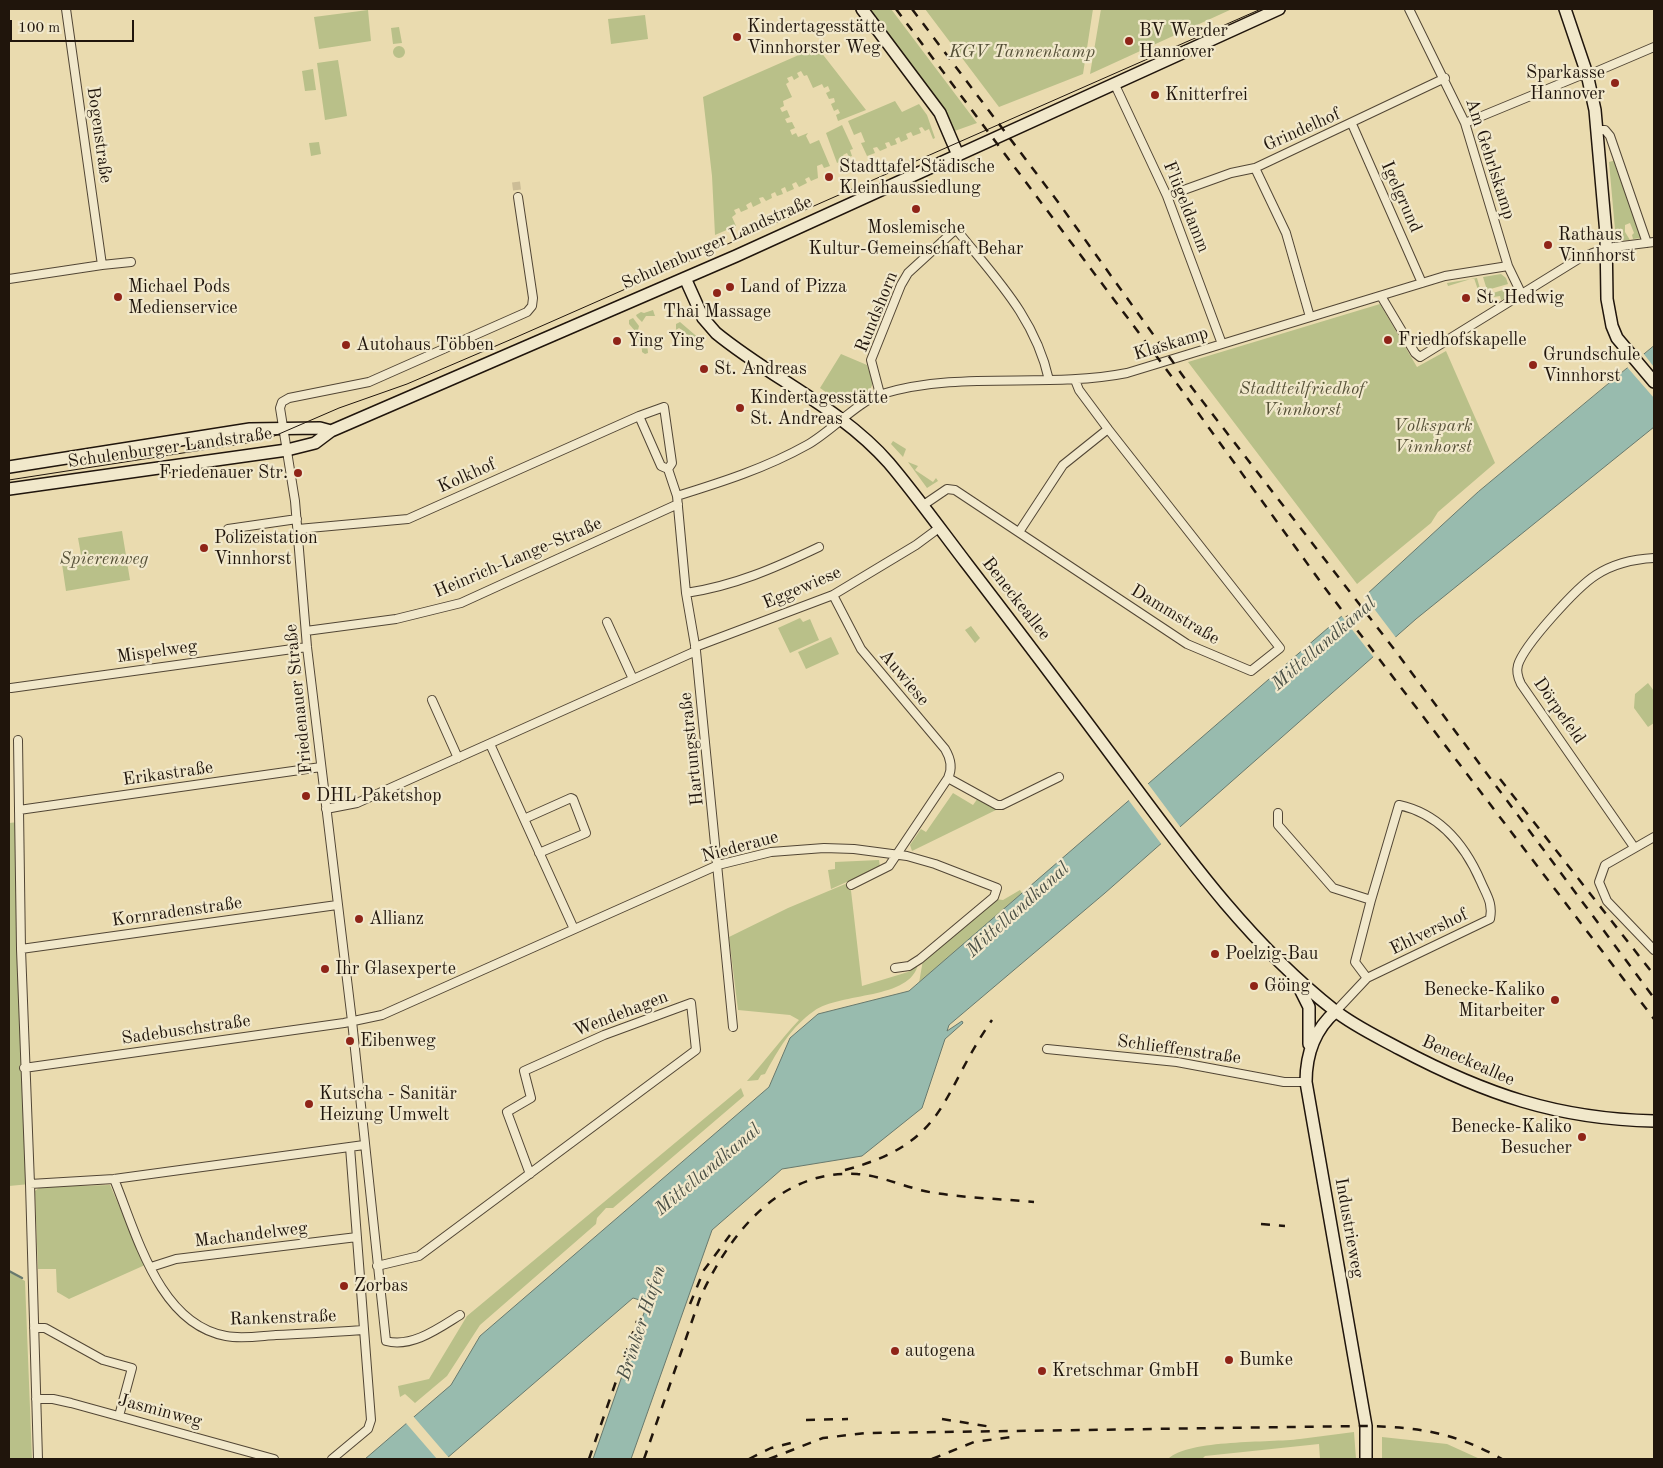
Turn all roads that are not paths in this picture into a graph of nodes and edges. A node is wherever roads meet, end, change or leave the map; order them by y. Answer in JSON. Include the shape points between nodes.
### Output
{"nodes":[{"id":1,"x":66,"y":9,"type":"edge"},
{"id":2,"x":862,"y":9,"type":"edge"},
{"id":3,"x":1279,"y":9,"type":"edge"},
{"id":4,"x":1409,"y":9,"type":"edge"},
{"id":5,"x":1565,"y":9,"type":"edge"},
{"id":6,"x":1654,"y":47,"type":"edge"},
{"id":7,"x":1587,"y":74,"type":"junction"},
{"id":8,"x":1445,"y":78,"type":"junction"},
{"id":9,"x":1115,"y":85,"type":"junction"},
{"id":10,"x":1465,"y":122,"type":"junction"},
{"id":11,"x":1352,"y":124,"type":"junction"},
{"id":12,"x":1597,"y":130,"type":"junction"},
{"id":13,"x":958,"y":155,"type":"junction"},
{"id":14,"x":1255,"y":168,"type":"junction"},
{"id":15,"x":1167,"y":196,"type":"junction"},
{"id":16,"x":518,"y":197,"type":"tunnel mouth"},
{"id":17,"x":1651,"y":243,"type":"edge"},
{"id":18,"x":1606,"y":248,"type":"junction"},
{"id":19,"x":131,"y":262,"type":"dead end"},
{"id":20,"x":102,"y":265,"type":"junction"},
{"id":21,"x":1508,"y":266,"type":"junction"},
{"id":22,"x":686,"y":278,"type":"junction"},
{"id":23,"x":9,"y":279,"type":"edge"},
{"id":24,"x":1422,"y":283,"type":"junction"},
{"id":25,"x":1522,"y":295,"type":"junction"},
{"id":26,"x":1382,"y":296,"type":"junction"},
{"id":27,"x":1310,"y":317,"type":"junction"},
{"id":28,"x":1222,"y":344,"type":"junction"},
{"id":29,"x":1049,"y":380,"type":"junction"},
{"id":30,"x":1075,"y":380,"type":"junction"},
{"id":31,"x":1654,"y":382,"type":"edge"},
{"id":32,"x":880,"y":394,"type":"junction"},
{"id":33,"x":638,"y":416,"type":"junction"},
{"id":34,"x":842,"y":420,"type":"junction"},
{"id":35,"x":282,"y":429,"type":"junction"},
{"id":36,"x":1108,"y":429,"type":"junction"},
{"id":37,"x":332,"y":431,"type":"junction"},
{"id":38,"x":287,"y":450,"type":"junction"},
{"id":39,"x":9,"y":467,"type":"edge"},
{"id":40,"x":665,"y":468,"type":"junction"},
{"id":41,"x":9,"y":489,"type":"edge"},
{"id":42,"x":677,"y":500,"type":"junction"},
{"id":43,"x":922,"y":506,"type":"junction"},
{"id":44,"x":297,"y":520,"type":"junction"},
{"id":45,"x":939,"y":528,"type":"junction"},
{"id":46,"x":228,"y":529,"type":"dead end"},
{"id":47,"x":298,"y":529,"type":"junction"},
{"id":48,"x":1019,"y":532,"type":"junction"},
{"id":49,"x":819,"y":547,"type":"dead end"},
{"id":50,"x":1654,"y":558,"type":"edge"},
{"id":51,"x":686,"y":593,"type":"junction"},
{"id":52,"x":832,"y":595,"type":"junction"},
{"id":53,"x":607,"y":622,"type":"dead end"},
{"id":54,"x":306,"y":631,"type":"junction"},
{"id":55,"x":307,"y":647,"type":"junction"},
{"id":56,"x":695,"y":649,"type":"junction"},
{"id":57,"x":633,"y":679,"type":"junction"},
{"id":58,"x":10,"y":688,"type":"dead end"},
{"id":59,"x":432,"y":700,"type":"dead end"},
{"id":60,"x":18,"y":740,"type":"dead end"},
{"id":61,"x":490,"y":744,"type":"junction"},
{"id":62,"x":458,"y":758,"type":"junction"},
{"id":63,"x":321,"y":767,"type":"junction"},
{"id":64,"x":1060,"y":777,"type":"dead end"},
{"id":65,"x":948,"y":778,"type":"junction"},
{"id":66,"x":326,"y":809,"type":"junction"},
{"id":67,"x":19,"y":810,"type":"junction"},
{"id":68,"x":1278,"y":813,"type":"dead end"},
{"id":69,"x":524,"y":819,"type":"junction"},
{"id":70,"x":1654,"y":837,"type":"edge"},
{"id":71,"x":1634,"y":847,"type":"junction"},
{"id":72,"x":539,"y":852,"type":"junction"},
{"id":73,"x":897,"y":854,"type":"junction"},
{"id":74,"x":718,"y":865,"type":"junction"},
{"id":75,"x":851,"y":885,"type":"dead end"},
{"id":76,"x":1371,"y":900,"type":"junction"},
{"id":77,"x":338,"y":905,"type":"junction"},
{"id":78,"x":574,"y":929,"type":"junction"},
{"id":79,"x":21,"y":949,"type":"junction"},
{"id":80,"x":1654,"y":950,"type":"edge"},
{"id":81,"x":895,"y":968,"type":"dead end"},
{"id":82,"x":1291,"y":973,"type":"junction"},
{"id":83,"x":1367,"y":978,"type":"junction"},
{"id":84,"x":1336,"y":1011,"type":"junction"},
{"id":85,"x":352,"y":1021,"type":"junction"},
{"id":86,"x":734,"y":1028,"type":"dead end"},
{"id":87,"x":1047,"y":1050,"type":"dead end"},
{"id":88,"x":1308,"y":1055,"type":"junction"},
{"id":89,"x":24,"y":1068,"type":"junction"},
{"id":90,"x":1306,"y":1082,"type":"junction"},
{"id":91,"x":1654,"y":1121,"type":"edge"},
{"id":92,"x":364,"y":1145,"type":"junction"},
{"id":93,"x":350,"y":1147,"type":"junction"},
{"id":94,"x":530,"y":1174,"type":"junction"},
{"id":95,"x":114,"y":1179,"type":"junction"},
{"id":96,"x":30,"y":1184,"type":"junction"},
{"id":97,"x":356,"y":1237,"type":"junction"},
{"id":98,"x":377,"y":1266,"type":"junction"},
{"id":99,"x":151,"y":1267,"type":"junction"},
{"id":100,"x":460,"y":1315,"type":"dead end"},
{"id":101,"x":34,"y":1328,"type":"junction"},
{"id":102,"x":364,"y":1330,"type":"junction"},
{"id":103,"x":36,"y":1399,"type":"junction"},
{"id":104,"x":119,"y":1416,"type":"junction"},
{"id":105,"x":38,"y":1459,"type":"edge"},
{"id":106,"x":274,"y":1459,"type":"edge"},
{"id":107,"x":332,"y":1459,"type":"edge"},
{"id":108,"x":1366,"y":1459,"type":"edge"}],
"edges":[{"from":1,"to":20,"type":"street","name":"Bogenstraße"},
{"from":2,"to":13,"type":"street","via":[[936,108]]},
{"from":3,"to":9,"type":"street","name":"Schulenburger Landstraße"},
{"from":4,"to":8,"type":"street","name":"Am Gehrlskamp"},
{"from":5,"to":7,"type":"street"},
{"from":6,"to":7,"type":"street"},
{"from":7,"to":10,"type":"street"},
{"from":7,"to":12,"type":"street"},
{"from":8,"to":10,"type":"street","name":"Am Gehrlskamp"},
{"from":8,"to":11,"type":"street","name":"Grindelhof"},
{"from":9,"to":13,"type":"street","name":"Schulenburger Landstraße"},
{"from":9,"to":15,"type":"street","name":"Flügeldamm"},
{"from":10,"to":21,"type":"street","name":"Am Gehrlskamp"},
{"from":11,"to":14,"type":"street","name":"Grindelhof"},
{"from":11,"to":24,"type":"street","name":"Igelgrund"},
{"from":12,"to":17,"type":"street","via":[[1605,130],[1610,136]]},
{"from":12,"to":18,"type":"street"},
{"from":13,"to":22,"type":"street","name":"Schulenburger Landstraße"},
{"from":14,"to":15,"type":"street","name":"Grindelhof","via":[[1231,173]]},
{"from":14,"to":27,"type":"street","via":[[1286,233]]},
{"from":15,"to":28,"type":"street","name":"Flügeldamm"},
{"from":16,"to":35,"type":"street","name":"Schulenburger Landstraße","via":[[533,298],[527,312],[369,382],[289,398],[282,402],[280,408]]},
{"from":17,"to":18,"type":"street"},
{"from":18,"to":25,"type":"street","via":[[1580,258]]},
{"from":18,"to":31,"type":"street","via":[[1607,299],[1612,326],[1617,338]]},
{"from":19,"to":20,"type":"street"},
{"from":20,"to":23,"type":"street"},
{"from":21,"to":24,"type":"street","name":"Klaskamp","via":[[1458,273]]},
{"from":21,"to":25,"type":"street","name":"Am Gehrlskamp"},
{"from":22,"to":34,"type":"street","name":"Beneckeallee","via":[[703,318],[716,333]]},
{"from":22,"to":37,"type":"street","name":"Schulenburger Landstraße"},
{"from":24,"to":26,"type":"street","name":"Klaskamp"},
{"from":25,"to":26,"type":"street","via":[[1420,357]]},
{"from":26,"to":27,"type":"street","name":"Klaskamp"},
{"from":27,"to":28,"type":"street","name":"Klaskamp"},
{"from":28,"to":30,"type":"street","name":"Klaskamp","via":[[1127,373]]},
{"from":29,"to":30,"type":"street","name":"Klaskamp"},
{"from":29,"to":32,"type":"street","name":"Klaskamp","via":[[924,384]]},
{"from":29,"to":32,"type":"street","name":"Rundshorn","via":[[1044,357],[1024,316],[956,230],[908,273],[901,285],[871,360]]},
{"from":30,"to":36,"type":"street","name":"Dammstraße"},
{"from":32,"to":34,"type":"street","name":"Klaskamp","via":[[860,404]]},
{"from":33,"to":40,"type":"street","name":"Hartungstraße"},
{"from":33,"to":40,"type":"street","name":"Hartungstraße","via":[[664,407],[672,463]]},
{"from":33,"to":47,"type":"street","name":"Kolkhof","via":[[408,519]]},
{"from":34,"to":42,"type":"street","name":"Heinrich-Lange-Straße","via":[[778,460]]},
{"from":34,"to":43,"type":"street","name":"Beneckeallee","via":[[878,452]]},
{"from":35,"to":37,"type":"street","name":"Schulenburger Landstraße","via":[[320,428]]},
{"from":35,"to":38,"type":"street","name":"Friedenauer Straße"},
{"from":35,"to":39,"type":"street","name":"Schulenburger Landstraße","via":[[250,429]]},
{"from":36,"to":48,"type":"street","via":[[1064,465]]},
{"from":36,"to":48,"type":"street","name":"Dammstraße","via":[[1280,648],[1251,672],[1204,653]]},
{"from":37,"to":38,"type":"street","name":"Schulenburger Landstraße","via":[[315,443]]},
{"from":38,"to":41,"type":"street","name":"Schulenburger Landstraße"},
{"from":38,"to":44,"type":"street","name":"Friedenauer Straße"},
{"from":40,"to":42,"type":"street","name":"Hartungstraße"},
{"from":42,"to":51,"type":"street","name":"Hartungstraße"},
{"from":42,"to":54,"type":"street","name":"Heinrich-Lange-Straße","via":[[460,603],[396,620]]},
{"from":43,"to":45,"type":"street","name":"Beneckeallee"},
{"from":43,"to":48,"type":"street","name":"Dammstraße","via":[[947,489],[956,490]]},
{"from":44,"to":46,"type":"street"},
{"from":44,"to":47,"type":"street","name":"Friedenauer Straße"},
{"from":45,"to":52,"type":"street","name":"Eggewiese"},
{"from":45,"to":82,"type":"street","name":"Beneckeallee","via":[[1178,847]]},
{"from":47,"to":54,"type":"street","name":"Friedenauer Straße"},
{"from":49,"to":51,"type":"street","via":[[741,581]]},
{"from":50,"to":71,"type":"street","name":"Dörpefeld","via":[[1614,566],[1584,583],[1526,652],[1517,671],[1521,684]]},
{"from":51,"to":56,"type":"street","name":"Hartungstraße"},
{"from":52,"to":56,"type":"street","name":"Eggewiese"},
{"from":52,"to":65,"type":"street","name":"Auwiese","via":[[861,649],[945,749],[950,758]]},
{"from":53,"to":57,"type":"street"},
{"from":54,"to":55,"type":"street","name":"Friedenauer Straße"},
{"from":55,"to":58,"type":"street","name":"Mispelweg"},
{"from":55,"to":63,"type":"street","name":"Friedenauer Straße"},
{"from":56,"to":57,"type":"street","name":"Eggewiese"},
{"from":56,"to":74,"type":"street","name":"Hartungstraße"},
{"from":57,"to":61,"type":"street","name":"Eggewiese"},
{"from":59,"to":62,"type":"street"},
{"from":60,"to":67,"type":"street"},
{"from":61,"to":62,"type":"street","name":"Eggewiese"},
{"from":61,"to":69,"type":"street"},
{"from":62,"to":66,"type":"street","name":"Eggewiese","via":[[357,804]]},
{"from":63,"to":66,"type":"street","name":"Friedenauer Straße"},
{"from":63,"to":67,"type":"street","name":"Erikastraße"},
{"from":64,"to":65,"type":"street","via":[[1002,805]]},
{"from":65,"to":73,"type":"street"},
{"from":66,"to":77,"type":"street","name":"Friedenauer Straße"},
{"from":67,"to":79,"type":"street"},
{"from":68,"to":76,"type":"street","via":[[1278,825],[1333,888]]},
{"from":69,"to":72,"type":"street"},
{"from":69,"to":72,"type":"street","via":[[573,799],[586,833]]},
{"from":70,"to":71,"type":"street"},
{"from":71,"to":80,"type":"street","via":[[1605,865],[1598,882],[1607,901]]},
{"from":72,"to":78,"type":"street"},
{"from":73,"to":74,"type":"street","name":"Niederaue","via":[[800,848]]},
{"from":73,"to":75,"type":"street","via":[[889,866]]},
{"from":73,"to":81,"type":"street","name":"Niederaue","via":[[944,867],[994,886],[998,891],[920,959],[909,966]]},
{"from":74,"to":78,"type":"street","name":"Niederaue"},
{"from":74,"to":86,"type":"street","name":"Hartungstraße"},
{"from":76,"to":83,"type":"street","name":"Ehlvershof","via":[[1355,962]]},
{"from":76,"to":83,"type":"street","name":"Ehlvershof","via":[[1400,805],[1432,818],[1454,836],[1478,874],[1492,907],[1490,919]]},
{"from":77,"to":79,"type":"street","name":"Kornradenstraße"},
{"from":77,"to":85,"type":"street","name":"Friedenauer Straße"},
{"from":78,"to":85,"type":"street","name":"Niederaue","via":[[382,1015]]},
{"from":79,"to":89,"type":"street"},
{"from":82,"to":84,"type":"street","name":"Beneckeallee"},
{"from":82,"to":88,"type":"street","name":"Beneckeallee","via":[[1309,1007]]},
{"from":83,"to":84,"type":"street","name":"Ehlvershof"},
{"from":84,"to":88,"type":"street","name":"Industrieweg","via":[[1319,1030]]},
{"from":84,"to":91,"type":"street","name":"Beneckeallee","via":[[1425,1062],[1510,1099],[1605,1118]]},
{"from":85,"to":89,"type":"street","name":"Sadebuschstraße"},
{"from":85,"to":92,"type":"street","name":"Friedenauer Straße"},
{"from":87,"to":90,"type":"street","name":"Schlieffenstraße","via":[[1177,1062],[1284,1082]]},
{"from":88,"to":90,"type":"street","name":"Industrieweg"},
{"from":89,"to":96,"type":"street"},
{"from":90,"to":108,"type":"street","name":"Industrieweg","via":[[1366,1426]]},
{"from":92,"to":93,"type":"street"},
{"from":92,"to":98,"type":"street","name":"Friedenauer Straße"},
{"from":93,"to":95,"type":"street"},
{"from":93,"to":97,"type":"street"},
{"from":94,"to":94,"type":"street","name":"Wendehagen","via":[[507,1112],[531,1098],[524,1071],[604,1035],[691,1003],[696,1050]]},
{"from":94,"to":98,"type":"street","name":"Wendehagen","via":[[419,1256]]},
{"from":95,"to":96,"type":"street"},
{"from":95,"to":99,"type":"street","name":"Rankenstraße"},
{"from":96,"to":101,"type":"street"},
{"from":97,"to":99,"type":"street","name":"Machandelweg","via":[[176,1259]]},
{"from":97,"to":102,"type":"street"},
{"from":98,"to":100,"type":"street","name":"Friedenauer Straße","via":[[386,1341],[423,1338]]},
{"from":99,"to":102,"type":"street","name":"Rankenstraße","via":[[180,1314],[214,1333],[248,1337]]},
{"from":101,"to":103,"type":"street"},
{"from":101,"to":104,"type":"street","via":[[45,1328],[103,1360],[132,1368]]},
{"from":102,"to":107,"type":"street","via":[[371,1420],[368,1428]]},
{"from":103,"to":104,"type":"street","name":"Jasminweg","via":[[53,1399]]},
{"from":103,"to":105,"type":"street"},
{"from":104,"to":106,"type":"street","name":"Jasminweg"}]}
